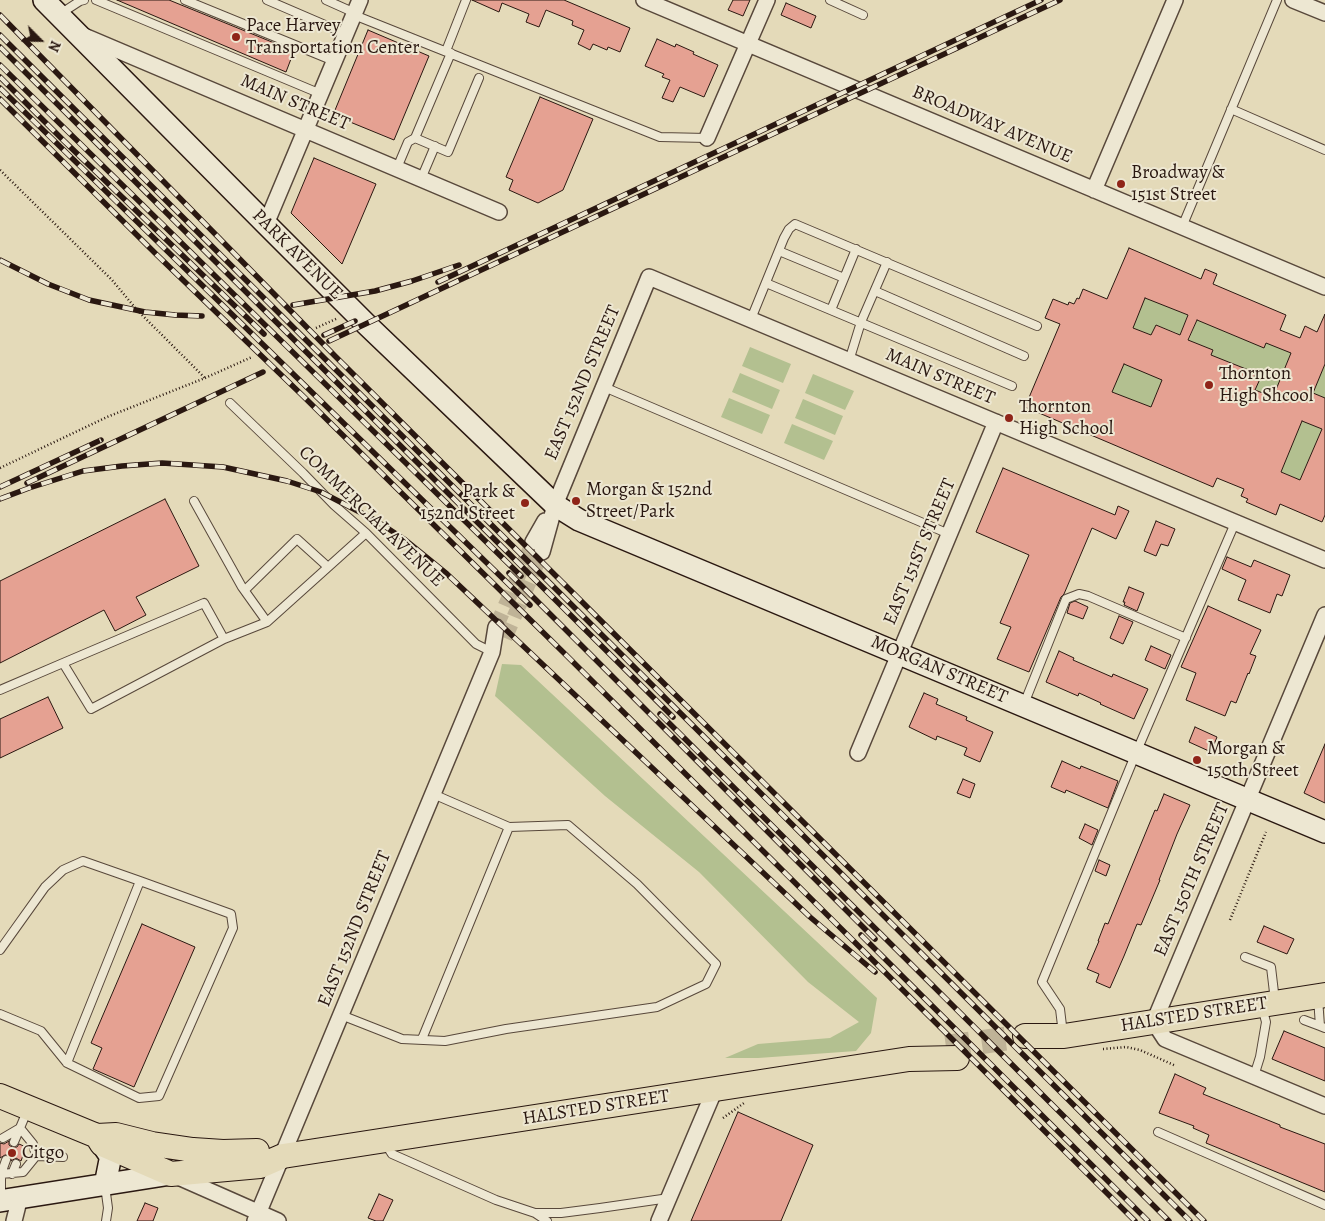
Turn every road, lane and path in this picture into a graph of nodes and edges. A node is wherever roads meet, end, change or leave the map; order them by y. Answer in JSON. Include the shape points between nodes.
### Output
{"nodes":[{"id":1,"x":84,"y":0,"type":"edge"},
{"id":2,"x":96,"y":0,"type":"edge"},
{"id":3,"x":185,"y":0,"type":"edge"},
{"id":4,"x":267,"y":0,"type":"edge"},
{"id":5,"x":326,"y":0,"type":"edge"},
{"id":6,"x":466,"y":0,"type":"edge"},
{"id":7,"x":644,"y":0,"type":"edge"},
{"id":8,"x":767,"y":0,"type":"edge"},
{"id":9,"x":830,"y":0,"type":"edge"},
{"id":10,"x":1175,"y":0,"type":"edge"},
{"id":11,"x":1276,"y":0,"type":"edge"},
{"id":12,"x":1293,"y":0,"type":"edge"},
{"id":13,"x":51,"y":7,"type":"edge"},
{"id":14,"x":357,"y":9,"type":"edge"},
{"id":15,"x":863,"y":14,"type":"dead end"},
{"id":16,"x":1325,"y":14,"type":"edge"},
{"id":17,"x":75,"y":32,"type":"junction"},
{"id":18,"x":346,"y":34,"type":"junction"},
{"id":19,"x":748,"y":44,"type":"junction"},
{"id":20,"x":448,"y":52,"type":"junction"},
{"id":21,"x":334,"y":61,"type":"junction"},
{"id":22,"x":479,"y":78,"type":"dead end"},
{"id":23,"x":321,"y":94,"type":"junction"},
{"id":24,"x":1231,"y":109,"type":"junction"},
{"id":25,"x":306,"y":130,"type":"junction"},
{"id":26,"x":415,"y":138,"type":"junction"},
{"id":27,"x":707,"y":138,"type":"joint"},
{"id":28,"x":435,"y":146,"type":"junction"},
{"id":29,"x":1325,"y":150,"type":"edge"},
{"id":30,"x":397,"y":168,"type":"junction"},
{"id":31,"x":0,"y":170,"type":"edge"},
{"id":32,"x":421,"y":179,"type":"junction"},
{"id":33,"x":1094,"y":190,"type":"junction"},
{"id":34,"x":499,"y":212,"type":"dead end"},
{"id":35,"x":266,"y":224,"type":"junction"},
{"id":36,"x":1182,"y":227,"type":"junction"},
{"id":37,"x":856,"y":249,"type":"junction"},
{"id":38,"x":779,"y":251,"type":"junction"},
{"id":39,"x":887,"y":262,"type":"junction"},
{"id":40,"x":649,"y":277,"type":"joint"},
{"id":41,"x":844,"y":278,"type":"junction"},
{"id":42,"x":766,"y":282,"type":"junction"},
{"id":43,"x":1325,"y":287,"type":"edge"},
{"id":44,"x":875,"y":291,"type":"junction"},
{"id":45,"x":831,"y":310,"type":"junction"},
{"id":46,"x":353,"y":311,"type":"junction"},
{"id":47,"x":751,"y":319,"type":"junction"},
{"id":48,"x":861,"y":322,"type":"junction"},
{"id":49,"x":1037,"y":326,"type":"dead end"},
{"id":50,"x":316,"y":328,"type":"dead end"},
{"id":51,"x":1024,"y":356,"type":"dead end"},
{"id":52,"x":252,"y":357,"type":"dead end"},
{"id":53,"x":849,"y":361,"type":"junction"},
{"id":54,"x":205,"y":378,"type":"junction"},
{"id":55,"x":1012,"y":386,"type":"dead end"},
{"id":56,"x":604,"y":387,"type":"junction"},
{"id":57,"x":230,"y":403,"type":"dead end"},
{"id":58,"x":996,"y":422,"type":"junction"},
{"id":59,"x":0,"y":468,"type":"edge"},
{"id":60,"x":194,"y":501,"type":"dead end"},
{"id":61,"x":555,"y":505,"type":"junction"},
{"id":62,"x":1236,"y":523,"type":"junction"},
{"id":63,"x":366,"y":532,"type":"junction"},
{"id":64,"x":949,"y":534,"type":"junction"},
{"id":65,"x":537,"y":547,"type":"tunnel mouth"},
{"id":66,"x":1325,"y":560,"type":"edge"},
{"id":67,"x":328,"y":567,"type":"junction"},
{"id":68,"x":245,"y":590,"type":"junction"},
{"id":69,"x":1325,"y":615,"type":"edge"},
{"id":70,"x":267,"y":622,"type":"junction"},
{"id":71,"x":500,"y":633,"type":"tunnel mouth"},
{"id":72,"x":1186,"y":638,"type":"junction"},
{"id":73,"x":224,"y":639,"type":"junction"},
{"id":74,"x":492,"y":652,"type":"junction"},
{"id":75,"x":899,"y":653,"type":"junction"},
{"id":76,"x":64,"y":663,"type":"junction"},
{"id":77,"x":0,"y":690,"type":"edge"},
{"id":78,"x":1024,"y":705,"type":"junction"},
{"id":79,"x":858,"y":753,"type":"dead end"},
{"id":80,"x":1136,"y":753,"type":"junction"},
{"id":81,"x":433,"y":794,"type":"junction"},
{"id":82,"x":1247,"y":800,"type":"junction"},
{"id":83,"x":509,"y":827,"type":"junction"},
{"id":84,"x":1266,"y":832,"type":"dead end"},
{"id":85,"x":1325,"y":832,"type":"edge"},
{"id":86,"x":140,"y":881,"type":"junction"},
{"id":87,"x":1230,"y":920,"type":"dead end"},
{"id":88,"x":0,"y":950,"type":"edge"},
{"id":89,"x":1245,"y":957,"type":"dead end"},
{"id":90,"x":1322,"y":995,"type":"edge"},
{"id":91,"x":1269,"y":1004,"type":"junction"},
{"id":92,"x":0,"y":1014,"type":"edge"},
{"id":93,"x":341,"y":1015,"type":"junction"},
{"id":94,"x":1304,"y":1020,"type":"dead end"},
{"id":95,"x":1154,"y":1022,"type":"junction"},
{"id":96,"x":1323,"y":1027,"type":"edge"},
{"id":97,"x":1064,"y":1036,"type":"junction"},
{"id":98,"x":422,"y":1039,"type":"junction"},
{"id":99,"x":1030,"y":1041,"type":"tunnel mouth"},
{"id":100,"x":1140,"y":1050,"type":"dead end"},
{"id":101,"x":952,"y":1053,"type":"tunnel mouth"},
{"id":102,"x":67,"y":1063,"type":"junction"},
{"id":103,"x":1176,"y":1066,"type":"dead end"},
{"id":104,"x":1254,"y":1076,"type":"junction"},
{"id":105,"x":715,"y":1089,"type":"junction"},
{"id":106,"x":0,"y":1096,"type":"edge"},
{"id":107,"x":745,"y":1102,"type":"dead end"},
{"id":108,"x":1325,"y":1106,"type":"edge"},
{"id":109,"x":24,"y":1118,"type":"junction"},
{"id":110,"x":723,"y":1118,"type":"dead end"},
{"id":111,"x":1158,"y":1132,"type":"dead end"},
{"id":112,"x":28,"y":1137,"type":"junction"},
{"id":113,"x":4,"y":1138,"type":"dead end"},
{"id":114,"x":100,"y":1140,"type":"junction"},
{"id":115,"x":383,"y":1141,"type":"junction"},
{"id":116,"x":14,"y":1142,"type":"dead end"},
{"id":117,"x":24,"y":1146,"type":"dead end"},
{"id":118,"x":36,"y":1156,"type":"junction"},
{"id":119,"x":283,"y":1156,"type":"junction"},
{"id":120,"x":63,"y":1157,"type":"dead end"},
{"id":121,"x":6,"y":1160,"type":"dead end"},
{"id":122,"x":16,"y":1164,"type":"dead end"},
{"id":123,"x":0,"y":1173,"type":"edge"},
{"id":124,"x":12,"y":1174,"type":"junction"},
{"id":125,"x":171,"y":1174,"type":"junction"},
{"id":126,"x":105,"y":1185,"type":"junction"},
{"id":127,"x":669,"y":1198,"type":"junction"},
{"id":128,"x":7,"y":1199,"type":"edge"},
{"id":129,"x":1325,"y":1206,"type":"edge"},
{"id":130,"x":536,"y":1213,"type":"junction"},
{"id":131,"x":257,"y":1217,"type":"edge"},
{"id":132,"x":14,"y":1221,"type":"edge"},
{"id":133,"x":106,"y":1221,"type":"edge"},
{"id":134,"x":278,"y":1221,"type":"edge"},
{"id":135,"x":547,"y":1221,"type":"edge"},
{"id":136,"x":659,"y":1221,"type":"edge"}],
"edges":[{"from":1,"to":13,"type":"lane"},
{"from":2,"to":23,"type":"lane"},
{"from":3,"to":21,"type":"lane"},
{"from":4,"to":18,"type":"lane"},
{"from":5,"to":14,"type":"lane"},
{"from":6,"to":20,"type":"lane"},
{"from":7,"to":19,"type":"street","name":"BROADWAY AVENUE"},
{"from":8,"to":19,"type":"street"},
{"from":9,"to":15,"type":"lane"},
{"from":10,"to":33,"type":"street"},
{"from":11,"to":24,"type":"lane"},
{"from":12,"to":16,"type":"street"},
{"from":13,"to":17,"type":"street","name":"PARK AVENUE"},
{"from":14,"to":18,"type":"street"},
{"from":14,"to":20,"type":"lane"},
{"from":17,"to":25,"type":"street","name":"MAIN STREET"},
{"from":17,"to":35,"type":"street","name":"PARK AVENUE"},
{"from":18,"to":21,"type":"street"},
{"from":19,"to":27,"type":"street"},
{"from":19,"to":33,"type":"street","name":"BROADWAY AVENUE"},
{"from":20,"to":26,"type":"lane"},
{"from":20,"to":27,"type":"lane","via":[[660,137]]},
{"from":21,"to":23,"type":"street"},
{"from":22,"to":28,"type":"lane","via":[[448,152]]},
{"from":23,"to":25,"type":"street"},
{"from":24,"to":29,"type":"lane"},
{"from":24,"to":36,"type":"lane"},
{"from":25,"to":30,"type":"street","name":"MAIN STREET"},
{"from":25,"to":35,"type":"street"},
{"from":26,"to":28,"type":"lane"},
{"from":26,"to":30,"type":"lane","via":[[408,142]]},
{"from":28,"to":32,"type":"lane"},
{"from":30,"to":32,"type":"street","name":"MAIN STREET"},
{"from":31,"to":54,"type":"path","via":[[112,280],[137,310]]},
{"from":32,"to":34,"type":"street","name":"MAIN STREET"},
{"from":33,"to":36,"type":"street","name":"BROADWAY AVENUE"},
{"from":35,"to":46,"type":"street","name":"PARK AVENUE"},
{"from":36,"to":43,"type":"street","name":"BROADWAY AVENUE"},
{"from":37,"to":38,"type":"lane","via":[[796,224],[789,230]]},
{"from":37,"to":39,"type":"lane"},
{"from":37,"to":41,"type":"lane"},
{"from":38,"to":41,"type":"lane"},
{"from":38,"to":42,"type":"lane"},
{"from":39,"to":44,"type":"lane"},
{"from":39,"to":49,"type":"lane"},
{"from":40,"to":47,"type":"street","name":"MAIN STREET"},
{"from":40,"to":56,"type":"street","name":"EAST 152ND STREET"},
{"from":41,"to":45,"type":"lane"},
{"from":42,"to":45,"type":"lane"},
{"from":42,"to":47,"type":"lane"},
{"from":44,"to":48,"type":"lane"},
{"from":44,"to":51,"type":"lane"},
{"from":45,"to":48,"type":"lane"},
{"from":46,"to":50,"type":"path"},
{"from":46,"to":61,"type":"street","name":"PARK AVENUE"},
{"from":47,"to":53,"type":"street","name":"MAIN STREET"},
{"from":48,"to":53,"type":"lane"},
{"from":48,"to":55,"type":"lane"},
{"from":52,"to":54,"type":"path"},
{"from":53,"to":58,"type":"street","name":"MAIN STREET"},
{"from":54,"to":59,"type":"path","via":[[107,417]]},
{"from":56,"to":61,"type":"street","name":"EAST 152ND STREET"},
{"from":56,"to":64,"type":"lane"},
{"from":57,"to":63,"type":"lane","name":"COMMERCIAL AVENUE"},
{"from":58,"to":62,"type":"street","name":"MAIN STREET"},
{"from":58,"to":64,"type":"street","name":"EAST 151ST STREET"},
{"from":60,"to":68,"type":"lane"},
{"from":61,"to":65,"type":"street","name":"EAST 152ND STREET"},
{"from":61,"to":75,"type":"street","name":"MORGAN STREET","via":[[579,520]]},
{"from":62,"to":66,"type":"street","name":"MAIN STREET"},
{"from":62,"to":72,"type":"lane"},
{"from":63,"to":67,"type":"lane"},
{"from":63,"to":74,"type":"lane","name":"COMMERCIAL AVENUE","via":[[476,644]]},
{"from":64,"to":75,"type":"street","name":"EAST 151ST STREET"},
{"from":67,"to":68,"type":"lane","via":[[297,539]]},
{"from":67,"to":70,"type":"lane"},
{"from":68,"to":70,"type":"lane"},
{"from":69,"to":82,"type":"street","name":"EAST 150TH STREET"},
{"from":70,"to":73,"type":"lane"},
{"from":71,"to":74,"type":"street","name":"EAST 152ND STREET"},
{"from":72,"to":78,"type":"lane","via":[[1088,596],[1079,594],[1066,599]]},
{"from":72,"to":80,"type":"lane"},
{"from":73,"to":76,"type":"lane","via":[[204,602]]},
{"from":73,"to":76,"type":"lane","via":[[91,709]]},
{"from":74,"to":81,"type":"street","name":"EAST 152ND STREET"},
{"from":75,"to":78,"type":"street","name":"MORGAN STREET"},
{"from":75,"to":79,"type":"street","name":"EAST 151ST STREET"},
{"from":76,"to":77,"type":"lane"},
{"from":78,"to":80,"type":"street","name":"MORGAN STREET"},
{"from":80,"to":82,"type":"street","name":"MORGAN STREET"},
{"from":80,"to":97,"type":"lane","via":[[1042,982],[1060,1009]]},
{"from":81,"to":83,"type":"lane"},
{"from":81,"to":93,"type":"street","name":"EAST 152ND STREET"},
{"from":82,"to":85,"type":"street","name":"MORGAN STREET"},
{"from":82,"to":95,"type":"street","name":"EAST 150TH STREET"},
{"from":83,"to":98,"type":"lane"},
{"from":83,"to":98,"type":"lane","via":[[568,825],[637,884],[716,964],[706,984],[657,1007],[445,1041]]},
{"from":84,"to":87,"type":"path"},
{"from":86,"to":88,"type":"lane","via":[[82,861],[63,870],[45,886]]},
{"from":86,"to":102,"type":"lane"},
{"from":86,"to":102,"type":"lane","via":[[230,914],[233,928],[159,1096],[139,1098]]},
{"from":89,"to":91,"type":"lane","via":[[1271,967]]},
{"from":90,"to":91,"type":"main road","name":"HALSTED STREET"},
{"from":90,"to":96,"type":"lane"},
{"from":91,"to":95,"type":"main road","name":"HALSTED STREET"},
{"from":91,"to":104,"type":"lane"},
{"from":92,"to":102,"type":"lane","via":[[40,1032]]},
{"from":93,"to":98,"type":"lane","via":[[402,1038]]},
{"from":93,"to":119,"type":"street","name":"EAST 152ND STREET"},
{"from":94,"to":96,"type":"lane"},
{"from":95,"to":97,"type":"main road","name":"HALSTED STREET"},
{"from":95,"to":104,"type":"street","via":[[1165,1039]]},
{"from":97,"to":99,"type":"main road","name":"HALSTED STREET"},
{"from":100,"to":103,"type":"path"},
{"from":101,"to":105,"type":"main road","name":"HALSTED STREET"},
{"from":104,"to":108,"type":"street"},
{"from":105,"to":115,"type":"main road","name":"HALSTED STREET"},
{"from":105,"to":127,"type":"street"},
{"from":106,"to":109,"type":"main road","name":"HALSTED STREET"},
{"from":107,"to":110,"type":"path"},
{"from":109,"to":112,"type":"lane"},
{"from":109,"to":113,"type":"lane"},
{"from":109,"to":114,"type":"main road","name":"HALSTED STREET"},
{"from":109,"to":116,"type":"lane"},
{"from":111,"to":129,"type":"lane"},
{"from":112,"to":117,"type":"lane"},
{"from":112,"to":118,"type":"lane"},
{"from":114,"to":119,"type":"main road","name":"HALSTED STREET","via":[[116,1135],[193,1150],[263,1151]]},
{"from":114,"to":125,"type":"main road","name":"HALSTED STREET"},
{"from":114,"to":126,"type":"street","via":[[110,1156]]},
{"from":115,"to":119,"type":"main road","name":"HALSTED STREET"},
{"from":115,"to":130,"type":"lane","via":[[392,1154],[496,1200]]},
{"from":118,"to":120,"type":"lane"},
{"from":118,"to":124,"type":"lane","via":[[23,1172]]},
{"from":119,"to":125,"type":"main road","name":"HALSTED STREET","via":[[260,1166]]},
{"from":119,"to":131,"type":"street","name":"EAST 152ND STREET"},
{"from":121,"to":123,"type":"lane"},
{"from":122,"to":124,"type":"lane"},
{"from":123,"to":124,"type":"lane"},
{"from":123,"to":128,"type":"lane"},
{"from":125,"to":126,"type":"street"},
{"from":125,"to":131,"type":"street","name":"HALSTED STREET"},
{"from":126,"to":128,"type":"street"},
{"from":126,"to":133,"type":"lane"},
{"from":127,"to":130,"type":"lane","via":[[561,1213]]},
{"from":127,"to":136,"type":"street"},
{"from":128,"to":132,"type":"street"},
{"from":130,"to":135,"type":"lane"},
{"from":131,"to":134,"type":"street","name":"HALSTED STREET"}]}
